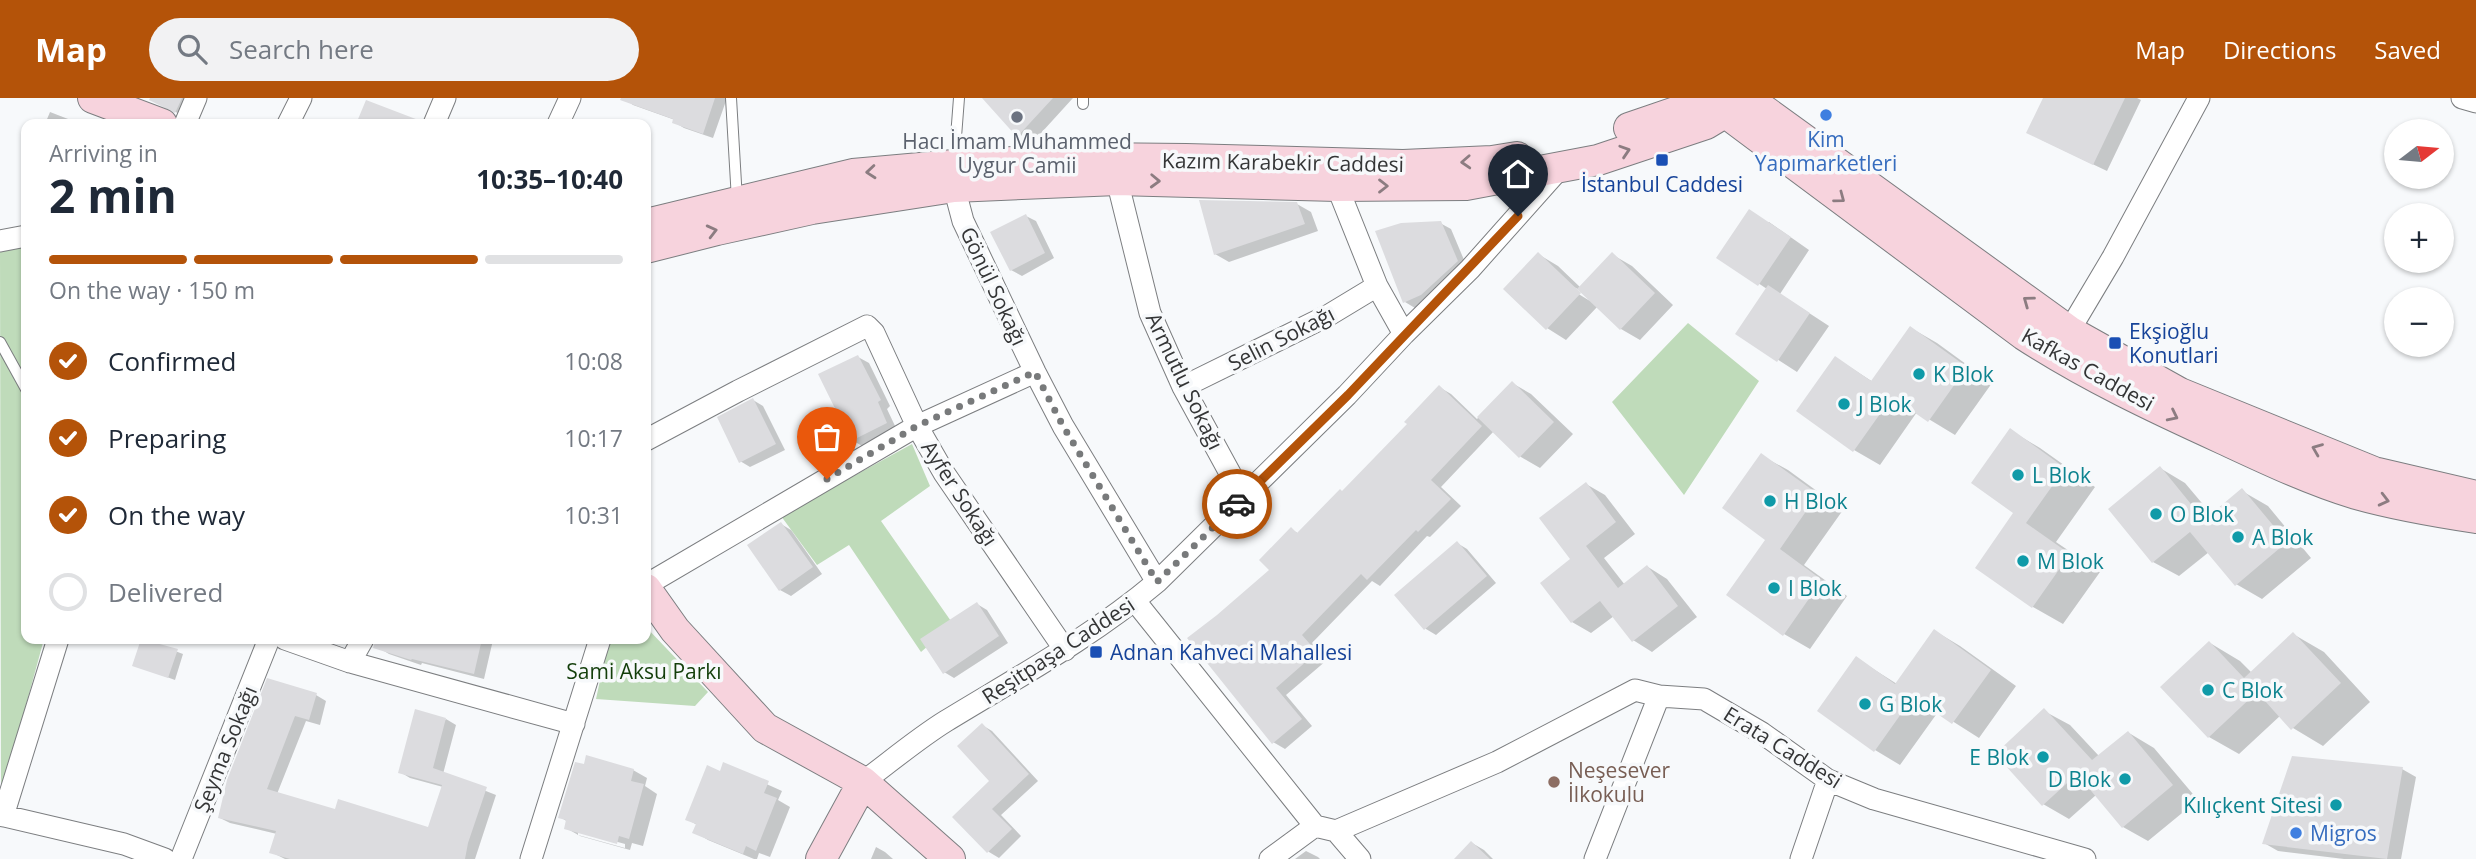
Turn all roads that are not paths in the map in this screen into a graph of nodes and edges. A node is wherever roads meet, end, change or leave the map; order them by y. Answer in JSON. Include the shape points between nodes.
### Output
{"nodes":[{"id":1,"x":93,"y":98,"type":"edge"},
{"id":2,"x":197,"y":98,"type":"edge"},
{"id":3,"x":301,"y":98,"type":"edge"},
{"id":4,"x":446,"y":98,"type":"edge"},
{"id":5,"x":569,"y":98,"type":"edge"},
{"id":6,"x":731,"y":98,"type":"edge"},
{"id":7,"x":959,"y":98,"type":"edge"},
{"id":8,"x":2199,"y":98,"type":"edge"},
{"id":9,"x":2462,"y":98,"type":"edge"},
{"id":10,"x":1732,"y":101,"type":"edge"},
{"id":11,"x":2476,"y":102,"type":"edge"},
{"id":12,"x":125,"y":118,"type":"edge"},
{"id":13,"x":187,"y":119,"type":"edge"},
{"id":14,"x":290,"y":119,"type":"edge"},
{"id":15,"x":436,"y":119,"type":"edge"},
{"id":16,"x":560,"y":119,"type":"edge"},
{"id":17,"x":1558,"y":159,"type":"junction"},
{"id":18,"x":954,"y":176,"type":"junction"},
{"id":19,"x":1117,"y":180,"type":"junction"},
{"id":20,"x":1337,"y":186,"type":"junction"},
{"id":21,"x":737,"y":201,"type":"junction"},
{"id":22,"x":651,"y":223,"type":"edge"},
{"id":23,"x":21,"y":237,"type":"edge"},
{"id":24,"x":0,"y":241,"type":"edge"},
{"id":25,"x":651,"y":247,"type":"edge"},
{"id":26,"x":1377,"y":286,"type":"junction"},
{"id":27,"x":1404,"y":334,"type":"junction"},
{"id":28,"x":2060,"y":342,"type":"junction"},
{"id":29,"x":1,"y":346,"type":"edge"},
{"id":30,"x":1035,"y":372,"type":"junction"},
{"id":31,"x":21,"y":380,"type":"edge"},
{"id":32,"x":1184,"y":387,"type":"junction"},
{"id":33,"x":917,"y":426,"type":"junction"},
{"id":34,"x":651,"y":437,"type":"edge"},
{"id":35,"x":2476,"y":496,"type":"edge"},
{"id":36,"x":1243,"y":498,"type":"junction"},
{"id":37,"x":2476,"y":519,"type":"edge"},
{"id":38,"x":1157,"y":582,"type":"junction"},
{"id":39,"x":651,"y":584,"type":"edge"},
{"id":40,"x":651,"y":594,"type":"edge"},
{"id":41,"x":1135,"y":601,"type":"junction"},
{"id":42,"x":56,"y":644,"type":"edge"},
{"id":43,"x":267,"y":644,"type":"edge"},
{"id":44,"x":299,"y":644,"type":"edge"},
{"id":45,"x":360,"y":644,"type":"edge"},
{"id":46,"x":598,"y":644,"type":"edge"},
{"id":47,"x":1065,"y":650,"type":"junction"},
{"id":48,"x":350,"y":662,"type":"junction"},
{"id":49,"x":1659,"y":696,"type":"junction"},
{"id":50,"x":574,"y":724,"type":"junction"},
{"id":51,"x":1829,"y":780,"type":"junction"},
{"id":52,"x":863,"y":782,"type":"junction"},
{"id":53,"x":1,"y":816,"type":"edge"},
{"id":54,"x":1326,"y":829,"type":"junction"},
{"id":55,"x":165,"y":859,"type":"edge"},
{"id":56,"x":181,"y":859,"type":"edge"},
{"id":57,"x":531,"y":859,"type":"edge"},
{"id":58,"x":821,"y":859,"type":"edge"},
{"id":59,"x":950,"y":859,"type":"edge"},
{"id":60,"x":1270,"y":859,"type":"edge"},
{"id":61,"x":1360,"y":859,"type":"edge"},
{"id":62,"x":1595,"y":859,"type":"edge"},
{"id":63,"x":1801,"y":859,"type":"edge"},
{"id":64,"x":2085,"y":859,"type":"edge"}],
"edges":[{"from":1,"to":12,"type":"street"},
{"from":2,"to":13,"type":"street"},
{"from":3,"to":14,"type":"street"},
{"from":4,"to":15,"type":"street"},
{"from":5,"to":16,"type":"street"},
{"from":6,"to":21,"type":"lane"},
{"from":7,"to":18,"type":"lane"},
{"from":8,"to":28,"type":"street","via":[[2113,257]]},
{"from":9,"to":11,"type":"street"},
{"from":10,"to":17,"type":"street","name":"Kazım Karabekir Caddesi","via":[[1661,118]]},
{"from":10,"to":28,"type":"street","name":"Kafkas Caddesi","via":[[2024,335]]},
{"from":17,"to":18,"type":"street","name":"Kazım Karabekir Caddesi","one_way":true,"via":[[1403,165],[1090,158]]},
{"from":20,"to":17,"type":"street","one_way":true,"via":[[1466,185]]},
{"from":17,"to":27,"type":"street","name":"Reşitpaşa Caddesi","via":[[1470,269]]},
{"from":18,"to":19,"type":"street"},
{"from":18,"to":21,"type":"street","name":"Kazım Karabekir Caddesi","one_way":true,"via":[[853,174]]},
{"from":25,"to":18,"type":"street","one_way":true},
{"from":18,"to":30,"type":"street","name":"Gönül Sokağı","via":[[963,221]]},
{"from":19,"to":20,"type":"street","one_way":true},
{"from":19,"to":32,"type":"street","name":"Armutlu Sokağı","via":[[1150,313]]},
{"from":20,"to":26,"type":"street"},
{"from":21,"to":22,"type":"street","name":"Kazım Karabekir Caddesi"},
{"from":23,"to":24,"type":"street"},
{"from":26,"to":27,"type":"street"},
{"from":26,"to":32,"type":"street","name":"Selin Sokağı"},
{"from":27,"to":36,"type":"street","name":"Reşitpaşa Caddesi"},
{"from":35,"to":28,"type":"street","name":"Kafkas Caddesi","one_way":true,"via":[[2374,472]]},
{"from":28,"to":37,"type":"street","name":"Kafkas Caddesi","one_way":true,"via":[[2174,416],[2287,468],[2355,493]]},
{"from":29,"to":31,"type":"lane"},
{"from":30,"to":33,"type":"street"},
{"from":30,"to":38,"type":"street","name":"Gönül Sokağı"},
{"from":32,"to":36,"type":"street","name":"Armutlu Sokağı"},
{"from":33,"to":34,"type":"street","name":"Ayfer Sokağı","via":[[867,326]]},
{"from":33,"to":39,"type":"street"},
{"from":33,"to":47,"type":"street","name":"Ayfer Sokağı"},
{"from":36,"to":38,"type":"street","name":"Reşitpaşa Caddesi"},
{"from":38,"to":41,"type":"street","name":"Reşitpaşa Caddesi"},
{"from":40,"to":52,"type":"street","via":[[675,629],[765,728]]},
{"from":41,"to":47,"type":"street","name":"Reşitpaşa Caddesi"},
{"from":41,"to":54,"type":"street"},
{"from":42,"to":53,"type":"street"},
{"from":43,"to":56,"type":"street","name":"Şeyma Sokağı"},
{"from":44,"to":48,"type":"street"},
{"from":45,"to":48,"type":"street"},
{"from":46,"to":50,"type":"street"},
{"from":47,"to":52,"type":"street","name":"Reşitpaşa Caddesi","via":[[943,723]]},
{"from":48,"to":50,"type":"street"},
{"from":49,"to":51,"type":"street","name":"Erata Caddesi","via":[[1704,699]]},
{"from":49,"to":54,"type":"street","name":"Erata Caddesi","via":[[1635,690],[1497,762]]},
{"from":49,"to":62,"type":"street"},
{"from":50,"to":57,"type":"street"},
{"from":51,"to":63,"type":"street"},
{"from":51,"to":64,"type":"street","name":"Erata Caddesi","via":[[1874,799]]},
{"from":52,"to":58,"type":"street"},
{"from":52,"to":59,"type":"street"},
{"from":53,"to":55,"type":"street","via":[[124,844]]},
{"from":54,"to":60,"type":"street","name":"Erata Caddesi"},
{"from":54,"to":61,"type":"street"}]}
